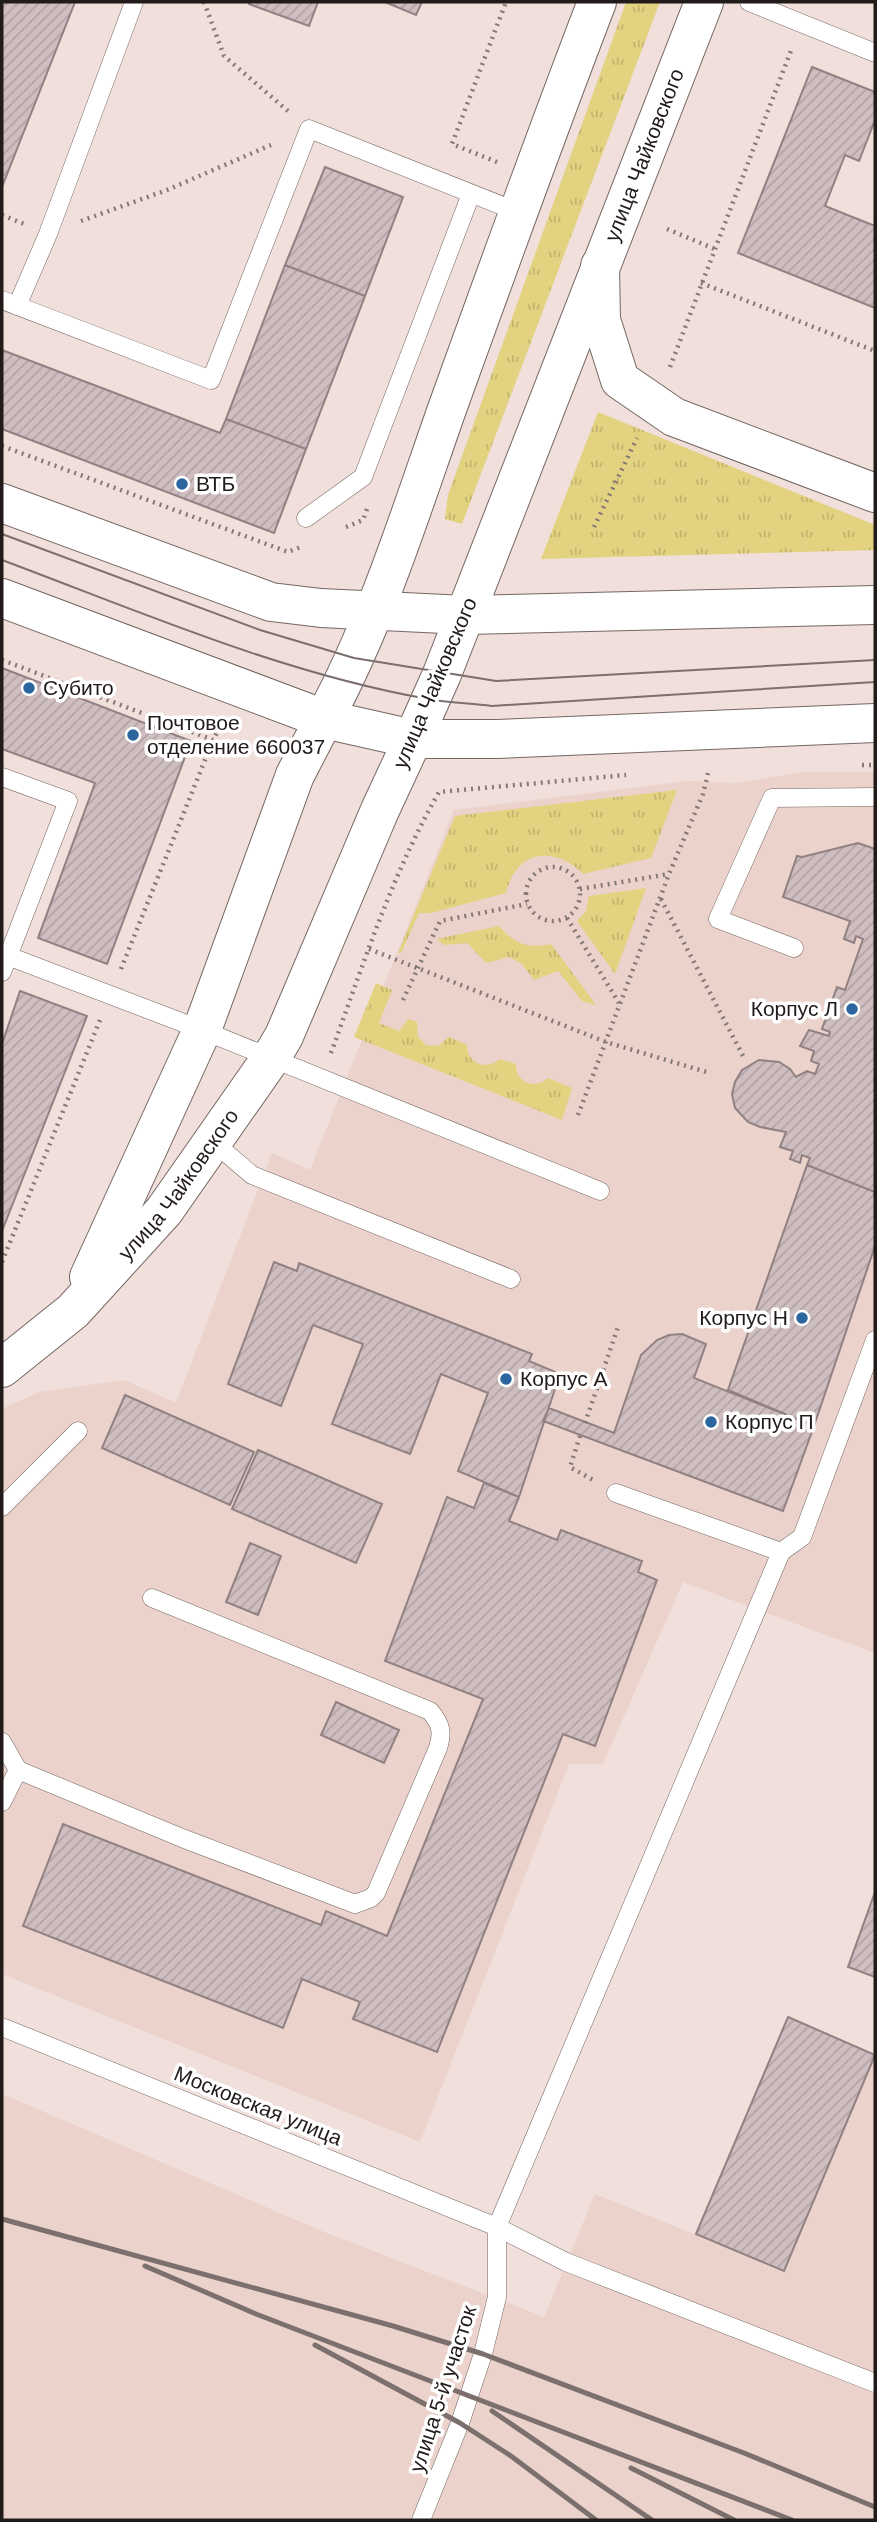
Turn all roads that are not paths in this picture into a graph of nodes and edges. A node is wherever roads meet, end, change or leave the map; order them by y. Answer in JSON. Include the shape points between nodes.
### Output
{"nodes":[{"id":1,"x":134,"y":2,"type":"edge"},
{"id":2,"x":597,"y":2,"type":"edge"},
{"id":3,"x":704,"y":2,"type":"edge"},
{"id":4,"x":749,"y":2,"type":"edge"},
{"id":5,"x":875,"y":53,"type":"edge"},
{"id":6,"x":471,"y":194,"type":"junction"},
{"id":7,"x":518,"y":212,"type":"junction"},
{"id":8,"x":600,"y":266,"type":"junction"},
{"id":9,"x":9,"y":303,"type":"edge"},
{"id":10,"x":875,"y":494,"type":"edge"},
{"id":11,"x":2,"y":503,"type":"edge"},
{"id":12,"x":306,"y":518,"type":"dead end"},
{"id":13,"x":2,"y":598,"type":"edge"},
{"id":14,"x":875,"y":605,"type":"edge"},
{"id":15,"x":376,"y":609,"type":"junction"},
{"id":16,"x":465,"y":615,"type":"junction"},
{"id":17,"x":324,"y":719,"type":"junction"},
{"id":18,"x":875,"y":723,"type":"edge"},
{"id":19,"x":413,"y":738,"type":"junction"},
{"id":20,"x":2,"y":777,"type":"edge"},
{"id":21,"x":875,"y":797,"type":"edge"},
{"id":22,"x":794,"y":948,"type":"dead end"},
{"id":23,"x":5,"y":964,"type":"edge"},
{"id":24,"x":202,"y":1030,"type":"junction"},
{"id":25,"x":271,"y":1058,"type":"junction"},
{"id":26,"x":212,"y":1140,"type":"junction"},
{"id":27,"x":600,"y":1191,"type":"dead end"},
{"id":28,"x":511,"y":1279,"type":"dead end"},
{"id":29,"x":73,"y":1311,"type":"junction"},
{"id":30,"x":875,"y":1340,"type":"edge"},
{"id":31,"x":2,"y":1368,"type":"edge"},
{"id":32,"x":79,"y":1431,"type":"dead end"},
{"id":33,"x":616,"y":1493,"type":"dead end"},
{"id":34,"x":2,"y":1507,"type":"edge"},
{"id":35,"x":781,"y":1552,"type":"junction"},
{"id":36,"x":152,"y":1598,"type":"dead end"},
{"id":37,"x":2,"y":1742,"type":"edge"},
{"id":38,"x":18,"y":1770,"type":"junction"},
{"id":39,"x":2,"y":1802,"type":"edge"},
{"id":40,"x":2,"y":2027,"type":"edge"},
{"id":41,"x":497,"y":2227,"type":"junction"},
{"id":42,"x":875,"y":2383,"type":"edge"},
{"id":43,"x":421,"y":2520,"type":"edge"}],
"edges":[{"from":1,"to":9,"type":"lane","via":[[47,234]]},
{"from":2,"to":7,"type":"main road","name":"улица Чайковского"},
{"from":3,"to":8,"type":"main road","name":"улица Чайковского"},
{"from":4,"to":5,"type":"lane"},
{"from":6,"to":7,"type":"lane"},
{"from":6,"to":9,"type":"lane","via":[[309,129],[211,380]]},
{"from":6,"to":12,"type":"lane","via":[[363,477]]},
{"from":7,"to":15,"type":"main road","name":"улица Чайковского"},
{"from":8,"to":10,"type":"main road","via":[[601,320],[620,380],[674,417]]},
{"from":8,"to":16,"type":"main road","name":"улица Чайковского"},
{"from":11,"to":15,"type":"main road","via":[[271,602]]},
{"from":13,"to":17,"type":"main road"},
{"from":14,"to":16,"type":"main road"},
{"from":15,"to":16,"type":"main road"},
{"from":15,"to":17,"type":"main road","name":"улица Чайковского"},
{"from":16,"to":19,"type":"main road","name":"улица Чайковского"},
{"from":17,"to":19,"type":"main road"},
{"from":17,"to":24,"type":"main road","name":"улица Чайковского","via":[[295,775]]},
{"from":18,"to":19,"type":"main road","via":[[498,740]]},
{"from":19,"to":25,"type":"main road","name":"улица Чайковского"},
{"from":20,"to":23,"type":"lane","via":[[68,801]]},
{"from":21,"to":22,"type":"lane","via":[[772,798],[718,919]]},
{"from":23,"to":24,"type":"lane"},
{"from":24,"to":25,"type":"lane"},
{"from":24,"to":29,"type":"main road","name":"улица Чайковского"},
{"from":25,"to":26,"type":"main road","name":"улица Чайковского"},
{"from":25,"to":27,"type":"lane"},
{"from":26,"to":28,"type":"lane","via":[[252,1175]]},
{"from":26,"to":29,"type":"main road","name":"улица Чайковского","via":[[164,1211]]},
{"from":29,"to":31,"type":"main road","name":"улица Чайковского"},
{"from":30,"to":35,"type":"lane","via":[[802,1536]]},
{"from":32,"to":34,"type":"lane"},
{"from":33,"to":35,"type":"lane"},
{"from":35,"to":41,"type":"lane"},
{"from":36,"to":38,"type":"lane","via":[[430,1711],[439,1720],[438,1748],[376,1893],[355,1905]]},
{"from":37,"to":38,"type":"lane"},
{"from":38,"to":39,"type":"lane"},
{"from":40,"to":41,"type":"lane","name":"Московская улица"},
{"from":41,"to":42,"type":"lane","name":"Московская улица","via":[[566,2262]]},
{"from":41,"to":43,"type":"lane","name":"улица 5-й участок","via":[[497,2297],[489,2331],[460,2423]]}]}
